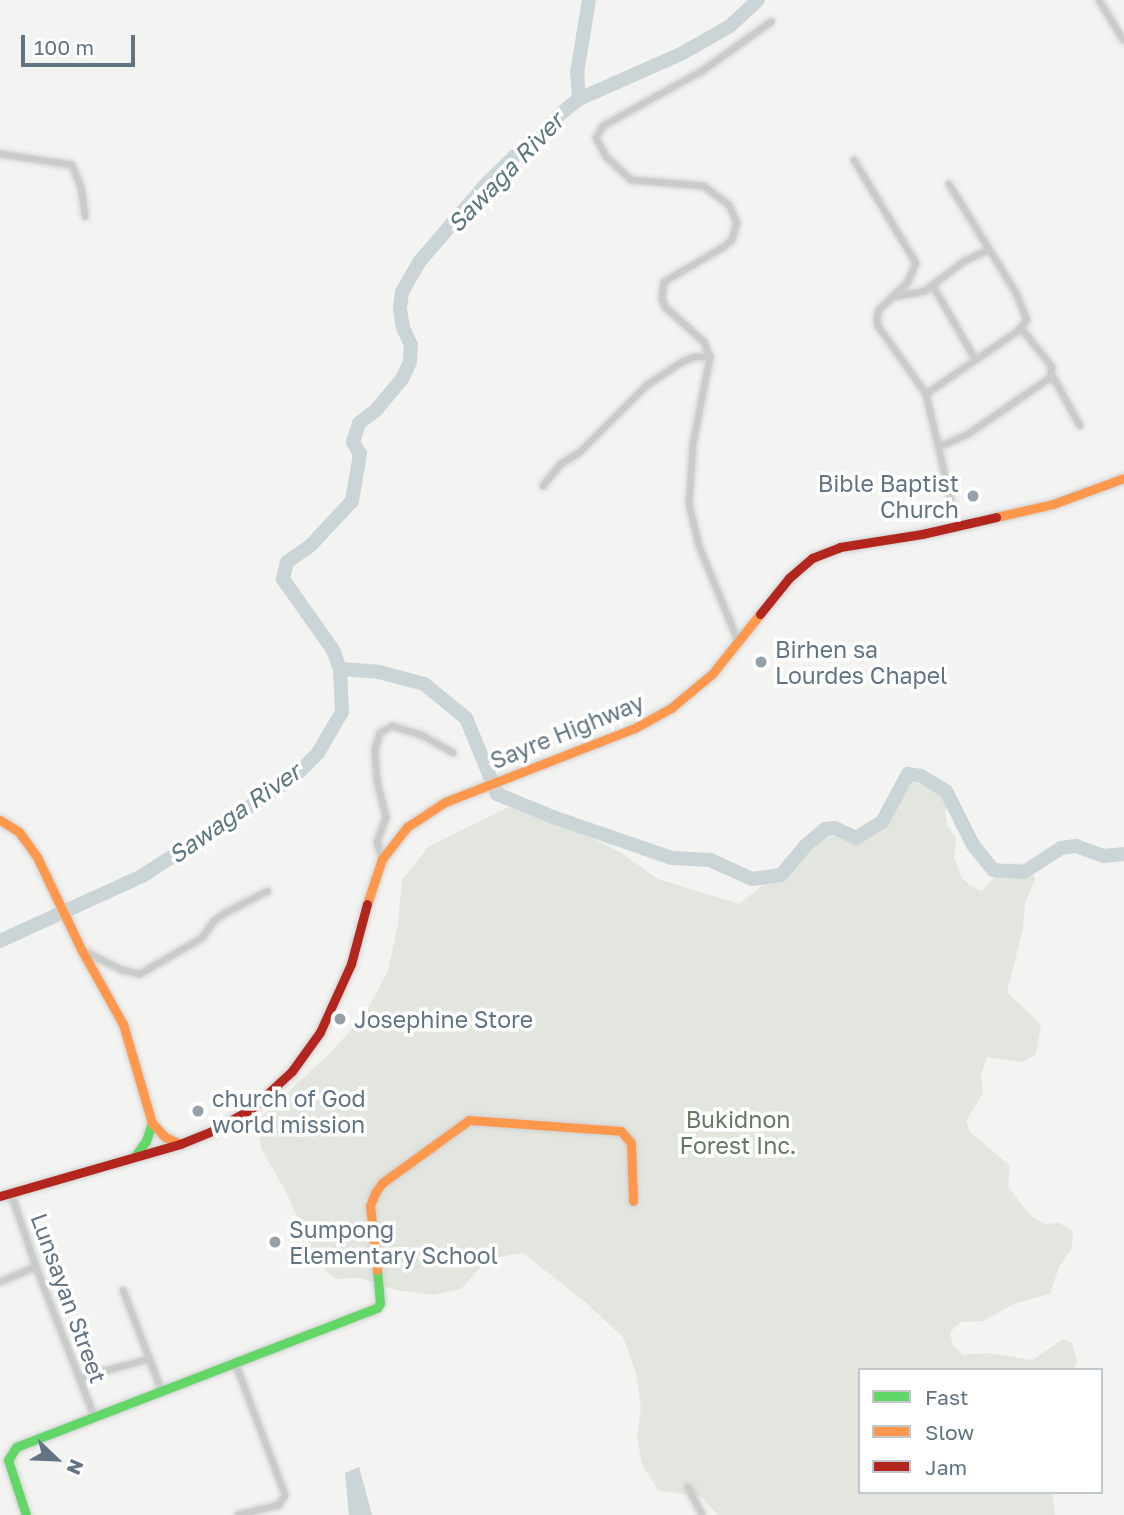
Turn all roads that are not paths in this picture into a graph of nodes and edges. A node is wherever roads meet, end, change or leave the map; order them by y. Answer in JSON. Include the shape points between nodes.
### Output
{"nodes":[{"id":1,"x":1099,"y":0,"type":"edge"},
{"id":2,"x":771,"y":22,"type":"dead end"},
{"id":3,"x":1124,"y":41,"type":"edge"},
{"id":4,"x":0,"y":154,"type":"edge"},
{"id":5,"x":853,"y":160,"type":"dead end"},
{"id":6,"x":949,"y":184,"type":"dead end"},
{"id":7,"x":85,"y":217,"type":"dead end"},
{"id":8,"x":988,"y":250,"type":"junction"},
{"id":9,"x":933,"y":286,"type":"junction"},
{"id":10,"x":891,"y":297,"type":"junction"},
{"id":11,"x":1021,"y":328,"type":"junction"},
{"id":12,"x":710,"y":357,"type":"junction"},
{"id":13,"x":975,"y":359,"type":"junction"},
{"id":14,"x":1052,"y":375,"type":"junction"},
{"id":15,"x":926,"y":394,"type":"junction"},
{"id":16,"x":1080,"y":426,"type":"dead end"},
{"id":17,"x":939,"y":447,"type":"junction"},
{"id":18,"x":1124,"y":478,"type":"edge"},
{"id":19,"x":543,"y":486,"type":"dead end"},
{"id":20,"x":957,"y":526,"type":"junction"},
{"id":21,"x":739,"y":642,"type":"junction"},
{"id":22,"x":453,"y":753,"type":"dead end"},
{"id":23,"x":0,"y":820,"type":"edge"},
{"id":24,"x":382,"y":859,"type":"junction"},
{"id":25,"x":268,"y":891,"type":"dead end"},
{"id":26,"x":80,"y":949,"type":"junction"},
{"id":27,"x":152,"y":1123,"type":"junction"},
{"id":28,"x":180,"y":1144,"type":"junction"},
{"id":29,"x":135,"y":1156,"type":"junction"},
{"id":30,"x":11,"y":1193,"type":"junction"},
{"id":31,"x":0,"y":1196,"type":"edge"},
{"id":32,"x":633,"y":1201,"type":"dead end"},
{"id":33,"x":36,"y":1267,"type":"junction"},
{"id":34,"x":0,"y":1282,"type":"edge"},
{"id":35,"x":123,"y":1290,"type":"dead end"},
{"id":36,"x":149,"y":1359,"type":"junction"},
{"id":37,"x":236,"y":1365,"type":"junction"},
{"id":38,"x":79,"y":1378,"type":"junction"},
{"id":39,"x":161,"y":1389,"type":"junction"},
{"id":40,"x":94,"y":1416,"type":"junction"},
{"id":41,"x":688,"y":1487,"type":"dead end"},
{"id":42,"x":26,"y":1515,"type":"edge"},
{"id":43,"x":238,"y":1515,"type":"edge"},
{"id":44,"x":702,"y":1515,"type":"edge"}],
"edges":[{"from":1,"to":3,"type":"street"},
{"from":2,"to":12,"type":"street","via":[[702,71],[603,126],[596,138],[607,158],[631,180],[704,186],[719,195],[734,215],[737,223],[732,240],[670,276],[662,290],[664,307],[694,331]]},
{"from":4,"to":7,"type":"street","via":[[72,165]]},
{"from":5,"to":10,"type":"street","via":[[916,263],[908,282]]},
{"from":6,"to":8,"type":"street"},
{"from":8,"to":9,"type":"street","via":[[963,262]]},
{"from":8,"to":11,"type":"street","via":[[1026,313]]},
{"from":9,"to":10,"type":"street"},
{"from":9,"to":13,"type":"street"},
{"from":10,"to":15,"type":"street","via":[[879,310],[878,326]]},
{"from":11,"to":13,"type":"street"},
{"from":11,"to":14,"type":"street","via":[[1041,350]]},
{"from":12,"to":19,"type":"street","via":[[682,362],[647,385]]},
{"from":12,"to":21,"type":"street","via":[[693,444],[689,504],[708,569]]},
{"from":13,"to":15,"type":"street"},
{"from":14,"to":16,"type":"street"},
{"from":14,"to":17,"type":"street","via":[[968,434]]},
{"from":15,"to":17,"type":"street"},
{"from":17,"to":20,"type":"street"},
{"from":18,"to":20,"type":"main road","name":"Sayre Highway","via":[[1053,504]]},
{"from":20,"to":21,"type":"main road","name":"Sayre Highway","via":[[840,547],[812,558],[789,578]]},
{"from":21,"to":24,"type":"main road","name":"Sayre Highway","via":[[701,685],[662,713],[635,728],[477,788],[419,818]]},
{"from":22,"to":24,"type":"street","via":[[421,735],[392,726],[380,733],[375,749],[386,817],[377,842]]},
{"from":23,"to":26,"type":"main road","via":[[25,838]]},
{"from":24,"to":28,"type":"main road","name":"Sayre Highway","via":[[344,983],[309,1049],[251,1109]]},
{"from":25,"to":26,"type":"street","via":[[225,913],[202,938],[140,974]]},
{"from":26,"to":27,"type":"main road","via":[[123,1024]]},
{"from":27,"to":28,"type":"main road"},
{"from":27,"to":29,"type":"main road"},
{"from":28,"to":29,"type":"main road","name":"Sayre Highway"},
{"from":29,"to":30,"type":"main road","name":"Sayre Highway"},
{"from":30,"to":31,"type":"main road","name":"Sayre Highway"},
{"from":30,"to":33,"type":"street","name":"Lunsayan Street"},
{"from":32,"to":37,"type":"main road","via":[[631,1143],[621,1131],[469,1120],[382,1183],[375,1194],[370,1206],[379,1306]]},
{"from":33,"to":34,"type":"street"},
{"from":33,"to":38,"type":"street","name":"Lunsayan Street"},
{"from":35,"to":36,"type":"street"},
{"from":36,"to":38,"type":"street"},
{"from":36,"to":39,"type":"street"},
{"from":37,"to":39,"type":"main road"},
{"from":37,"to":43,"type":"street","via":[[285,1499],[279,1505]]},
{"from":38,"to":40,"type":"street","name":"Lunsayan Street"},
{"from":39,"to":40,"type":"main road"},
{"from":40,"to":42,"type":"main road","via":[[10,1453],[11,1474]]},
{"from":41,"to":44,"type":"street"}]}
